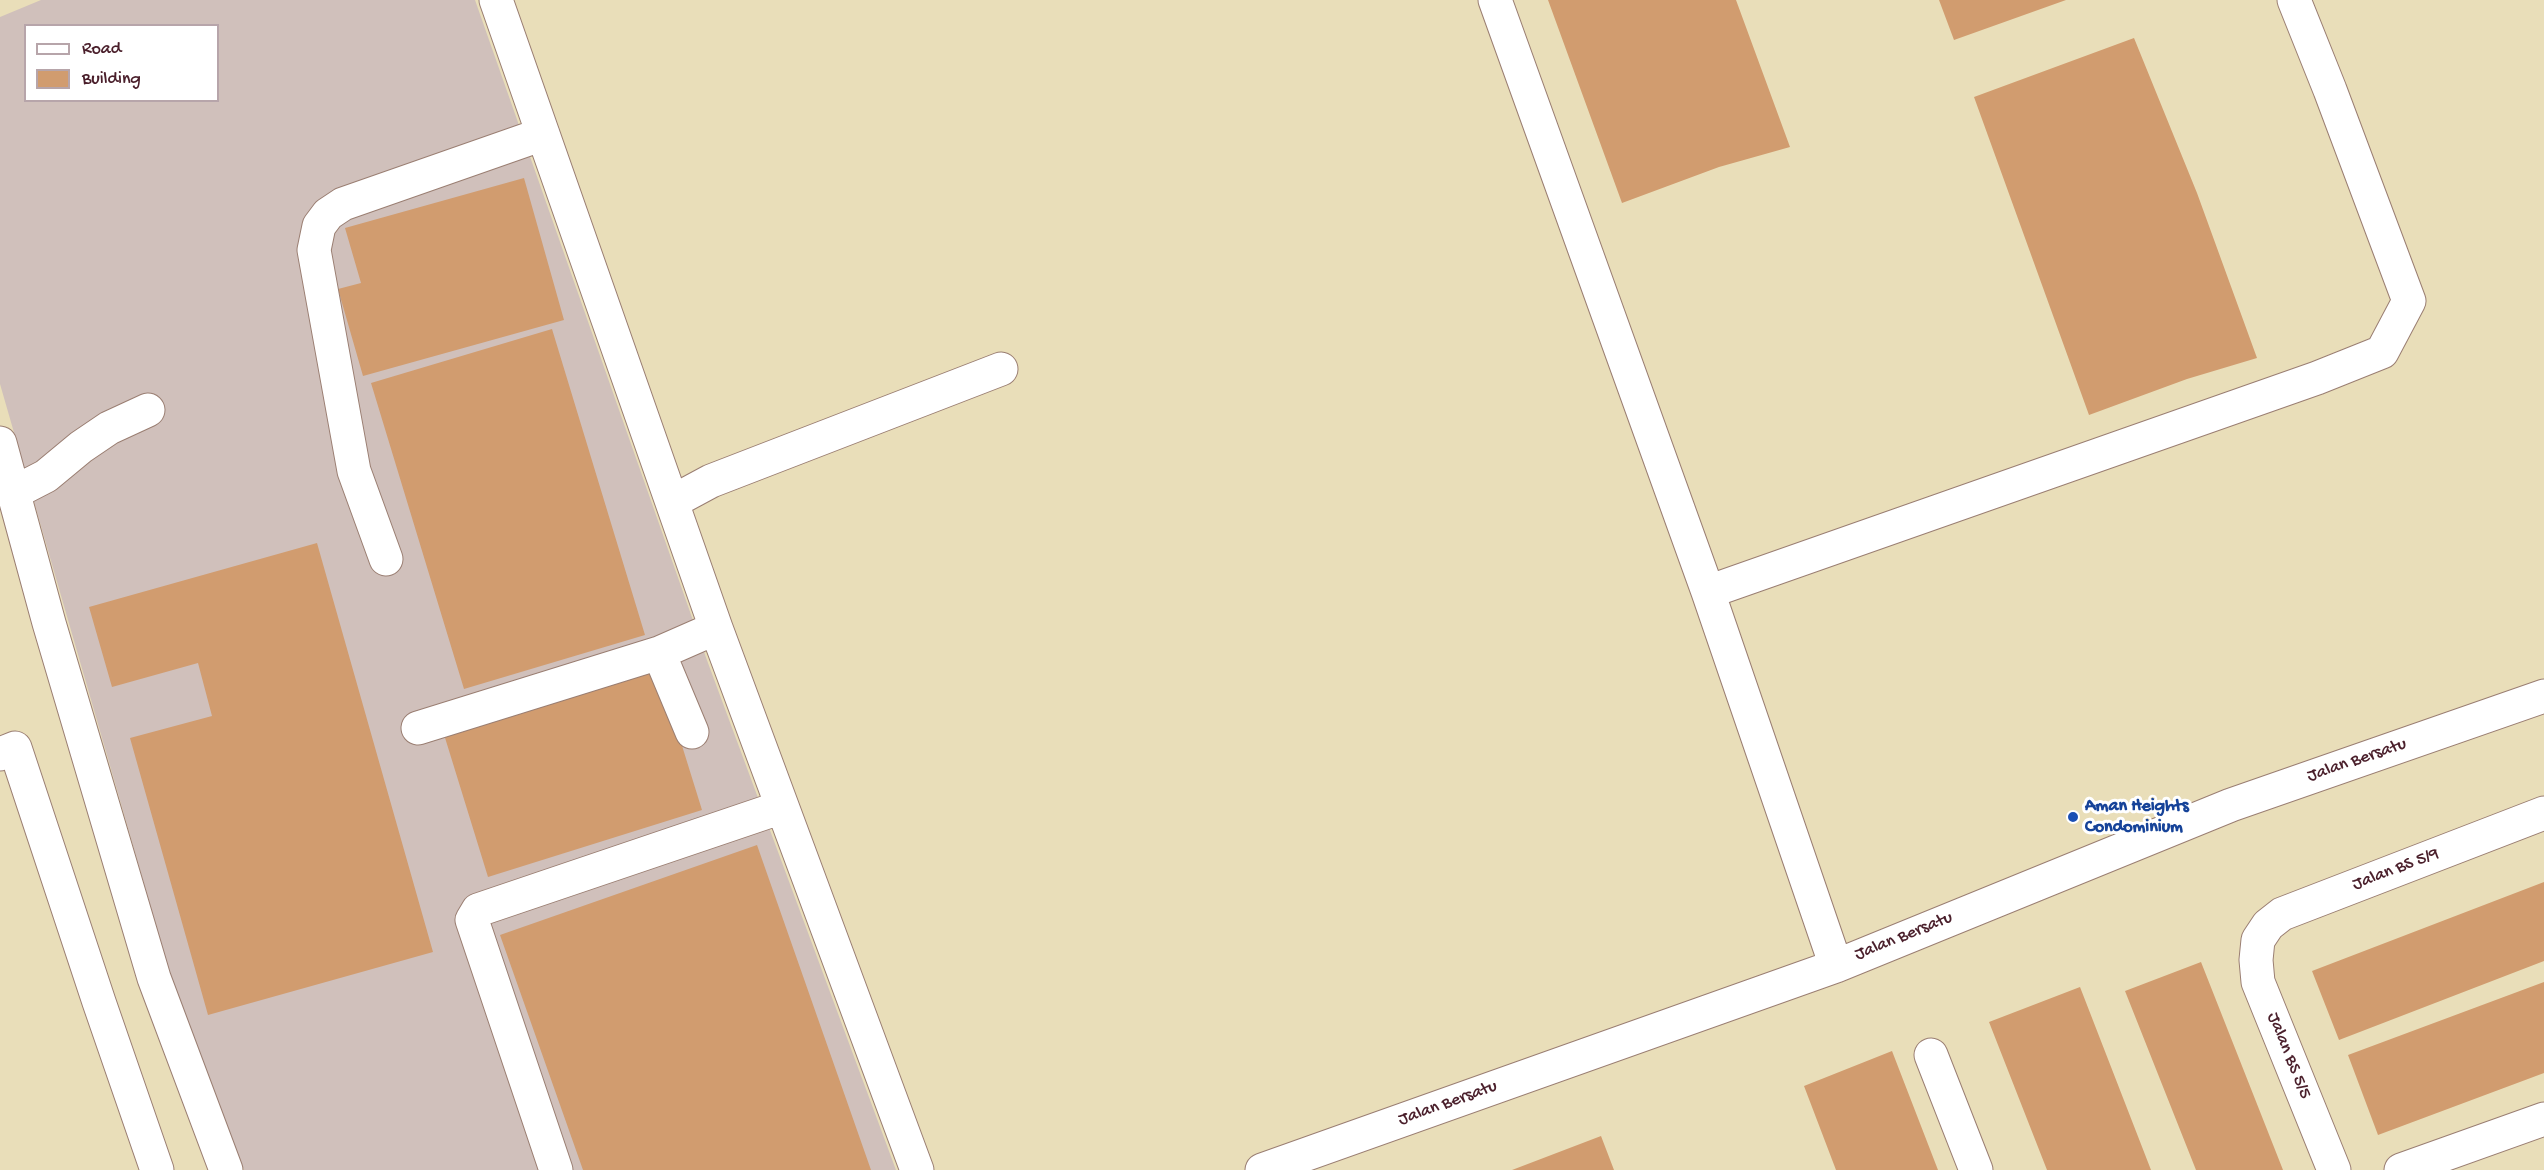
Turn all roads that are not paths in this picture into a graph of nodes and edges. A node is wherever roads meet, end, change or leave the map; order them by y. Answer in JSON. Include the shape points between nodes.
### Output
{"nodes":[{"id":1,"x":496,"y":0,"type":"edge"},
{"id":2,"x":1495,"y":0,"type":"edge"},
{"id":3,"x":2294,"y":0,"type":"edge"},
{"id":4,"x":543,"y":134,"type":"junction"},
{"id":5,"x":1001,"y":369,"type":"dead end"},
{"id":6,"x":148,"y":411,"type":"dead end"},
{"id":7,"x":0,"y":443,"type":"edge"},
{"id":8,"x":15,"y":492,"type":"junction"},
{"id":9,"x":672,"y":502,"type":"junction"},
{"id":10,"x":386,"y":559,"type":"dead end"},
{"id":11,"x":1708,"y":592,"type":"junction"},
{"id":12,"x":716,"y":628,"type":"junction"},
{"id":13,"x":659,"y":653,"type":"junction"},
{"id":14,"x":2544,"y":696,"type":"edge"},
{"id":15,"x":418,"y":728,"type":"dead end"},
{"id":16,"x":692,"y":732,"type":"dead end"},
{"id":17,"x":0,"y":754,"type":"edge"},
{"id":18,"x":783,"y":807,"type":"junction"},
{"id":19,"x":2544,"y":813,"type":"edge"},
{"id":20,"x":2258,"y":940,"type":"joint"},
{"id":21,"x":1836,"y":966,"type":"junction"},
{"id":22,"x":1931,"y":1055,"type":"dead end"},
{"id":23,"x":2544,"y":1119,"type":"edge"},
{"id":24,"x":157,"y":1170,"type":"edge"},
{"id":25,"x":226,"y":1170,"type":"edge"},
{"id":26,"x":556,"y":1170,"type":"edge"},
{"id":27,"x":917,"y":1170,"type":"edge"},
{"id":28,"x":1262,"y":1170,"type":"edge"},
{"id":29,"x":1976,"y":1170,"type":"edge"},
{"id":30,"x":2334,"y":1170,"type":"edge"},
{"id":31,"x":2401,"y":1170,"type":"edge"}],
"edges":[{"from":1,"to":4,"type":"street"},
{"from":2,"to":11,"type":"street"},
{"from":3,"to":11,"type":"street","via":[[2409,301],[2382,352]]},
{"from":4,"to":9,"type":"street"},
{"from":4,"to":10,"type":"street","via":[[343,204],[328,214],[320,226],[314,250],[354,471]]},
{"from":5,"to":9,"type":"street","via":[[711,481]]},
{"from":6,"to":8,"type":"street","via":[[109,428],[46,476]]},
{"from":7,"to":8,"type":"street"},
{"from":8,"to":25,"type":"street","via":[[49,623],[154,978]]},
{"from":9,"to":12,"type":"street"},
{"from":11,"to":21,"type":"street"},
{"from":12,"to":13,"type":"street"},
{"from":12,"to":18,"type":"street"},
{"from":13,"to":15,"type":"street"},
{"from":13,"to":16,"type":"street"},
{"from":14,"to":21,"type":"street","name":"Jalan Bersatu","via":[[2231,805]]},
{"from":17,"to":24,"type":"street","via":[[15,748]]},
{"from":18,"to":26,"type":"street","via":[[478,910],[472,920]]},
{"from":18,"to":27,"type":"street"},
{"from":19,"to":20,"type":"street","name":"Jalan BS 5/9","via":[[2282,914]]},
{"from":20,"to":30,"type":"street","name":"Jalan BS 5/5","via":[[2258,982]]},
{"from":21,"to":28,"type":"street","name":"Jalan Bersatu"},
{"from":22,"to":29,"type":"street"},
{"from":23,"to":31,"type":"street"}]}
